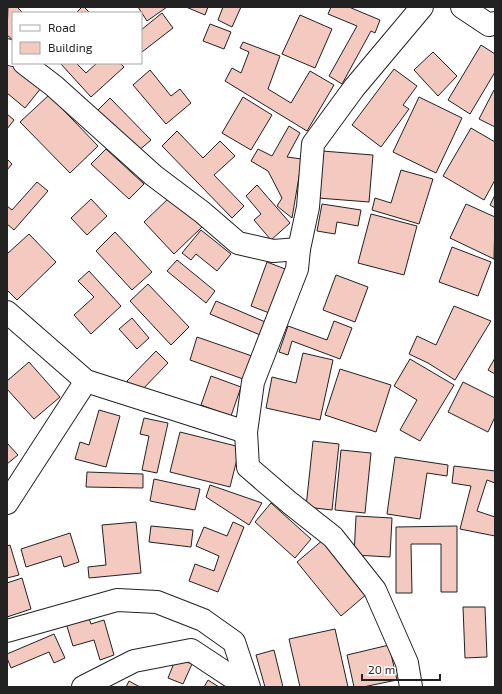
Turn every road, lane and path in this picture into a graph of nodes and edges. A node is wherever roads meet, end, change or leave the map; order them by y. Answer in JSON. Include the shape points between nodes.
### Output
{"nodes":[{"id":1,"x":422,"y":7,"type":"edge"},
{"id":2,"x":462,"y":7,"type":"edge"},
{"id":3,"x":495,"y":23,"type":"edge"},
{"id":4,"x":25,"y":64,"type":"edge"},
{"id":5,"x":299,"y":249,"type":"junction"},
{"id":6,"x":7,"y":312,"type":"edge"},
{"id":7,"x":86,"y":381,"type":"junction"},
{"id":8,"x":246,"y":432,"type":"junction"},
{"id":9,"x":7,"y":503,"type":"edge"},
{"id":10,"x":7,"y":631,"type":"edge"},
{"id":11,"x":83,"y":687,"type":"edge"},
{"id":12,"x":248,"y":687,"type":"edge"},
{"id":13,"x":411,"y":687,"type":"edge"}],
"edges":[{"from":1,"to":5,"type":"street","via":[[354,88],[314,144],[308,207]]},
{"from":2,"to":3,"type":"street","via":[[489,25]]},
{"from":4,"to":5,"type":"street","via":[[54,86],[153,175],[238,243],[273,251]]},
{"from":5,"to":8,"type":"street","via":[[297,270],[253,382]]},
{"from":6,"to":7,"type":"street"},
{"from":7,"to":8,"type":"street"},
{"from":7,"to":9,"type":"street"},
{"from":8,"to":13,"type":"street","via":[[248,467],[333,537],[375,590],[407,663]]},
{"from":10,"to":12,"type":"street","via":[[117,600],[157,602],[203,620],[234,642]]},
{"from":11,"to":12,"type":"street","via":[[134,661],[191,650]]}]}
